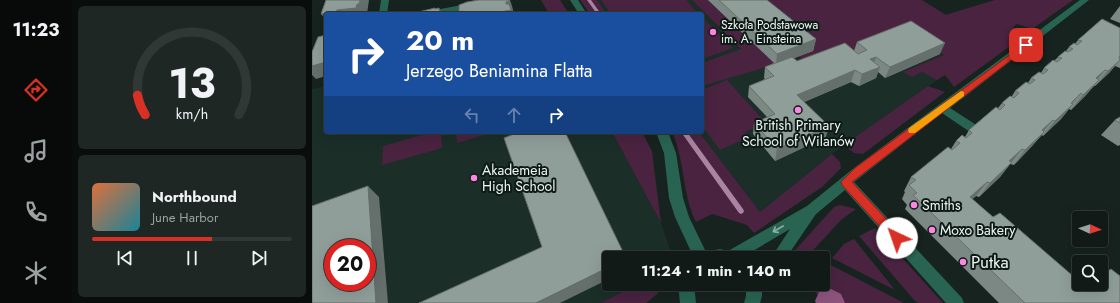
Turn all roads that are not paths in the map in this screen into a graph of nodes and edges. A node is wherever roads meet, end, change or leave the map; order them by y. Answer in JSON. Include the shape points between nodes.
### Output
{"nodes":[{"id":1,"x":385,"y":0,"type":"edge"},
{"id":2,"x":501,"y":0,"type":"edge"},
{"id":3,"x":574,"y":0,"type":"edge"},
{"id":4,"x":1085,"y":0,"type":"edge"},
{"id":5,"x":383,"y":12,"type":"edge"},
{"id":6,"x":440,"y":12,"type":"edge"},
{"id":7,"x":582,"y":12,"type":"edge"},
{"id":8,"x":942,"y":108,"type":"junction"},
{"id":9,"x":977,"y":130,"type":"edge"},
{"id":10,"x":663,"y":134,"type":"edge"},
{"id":11,"x":846,"y":182,"type":"junction"},
{"id":12,"x":812,"y":210,"type":"junction"},
{"id":13,"x":698,"y":251,"type":"edge"},
{"id":14,"x":743,"y":251,"type":"edge"},
{"id":15,"x":783,"y":251,"type":"edge"},
{"id":16,"x":956,"y":303,"type":"edge"}],
"edges":[{"from":1,"to":5,"type":"street"},
{"from":2,"to":6,"type":"street"},
{"from":3,"to":7,"type":"street"},
{"from":4,"to":8,"type":"street"},
{"from":8,"to":9,"type":"street"},
{"from":8,"to":11,"type":"street"},
{"from":10,"to":13,"type":"street","via":[[670,152],[676,198],[682,218]]},
{"from":11,"to":12,"type":"street"},
{"from":11,"to":16,"type":"street"},
{"from":12,"to":14,"type":"street","one_way":true},
{"from":12,"to":15,"type":"street"}]}
